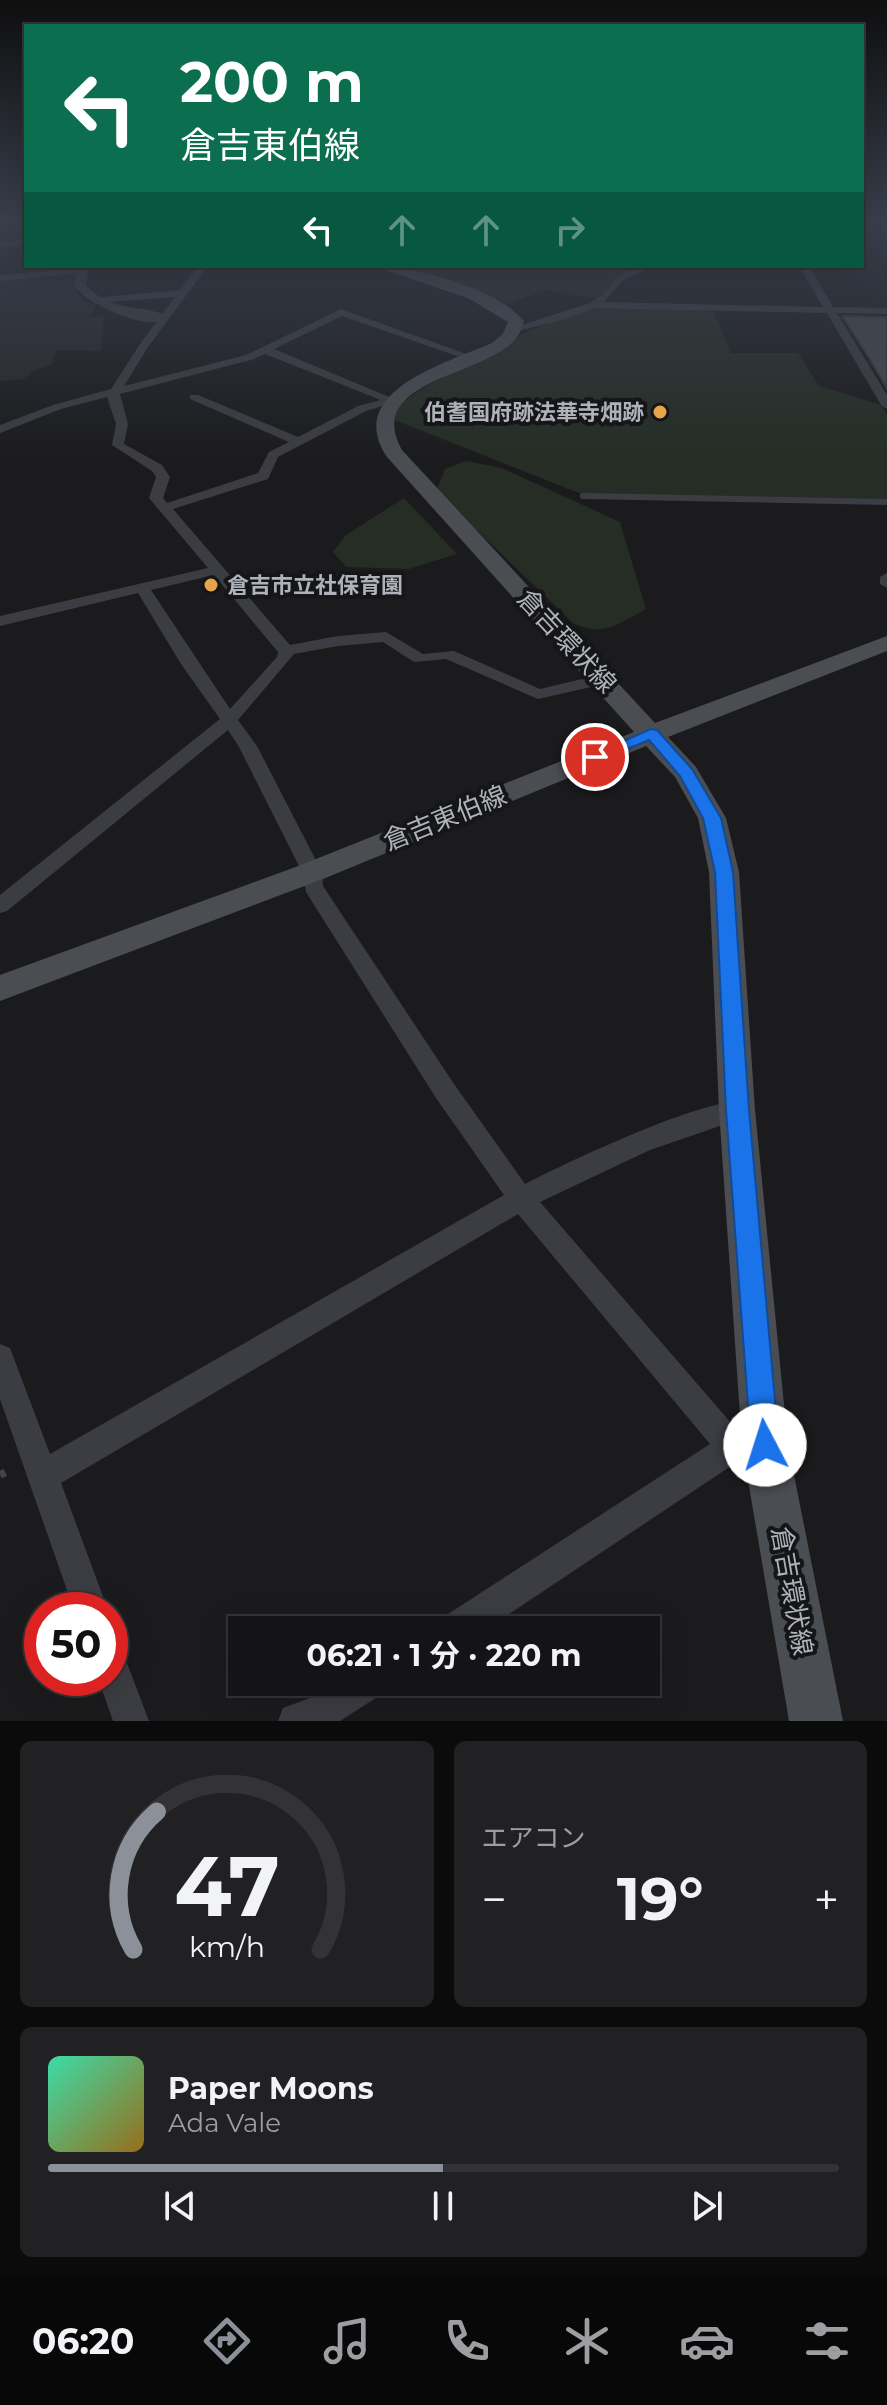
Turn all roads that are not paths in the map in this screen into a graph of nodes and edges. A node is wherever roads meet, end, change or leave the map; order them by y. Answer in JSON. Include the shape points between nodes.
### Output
{"nodes":[{"id":1,"x":94,"y":300,"type":"edge"},
{"id":2,"x":178,"y":300,"type":"edge"},
{"id":3,"x":481,"y":300,"type":"edge"},
{"id":4,"x":600,"y":300,"type":"edge"},
{"id":5,"x":823,"y":300,"type":"edge"},
{"id":6,"x":593,"y":305,"type":"junction"},
{"id":7,"x":829,"y":310,"type":"junction"},
{"id":8,"x":887,"y":311,"type":"edge"},
{"id":9,"x":163,"y":318,"type":"junction"},
{"id":10,"x":514,"y":329,"type":"junction"},
{"id":11,"x":266,"y":350,"type":"junction"},
{"id":12,"x":467,"y":356,"type":"dead end"},
{"id":13,"x":115,"y":393,"type":"junction"},
{"id":14,"x":194,"y":397,"type":"dead end"},
{"id":15,"x":393,"y":401,"type":"junction"},
{"id":16,"x":887,"y":405,"type":"edge"},
{"id":17,"x":0,"y":429,"type":"edge"},
{"id":18,"x":298,"y":441,"type":"junction"},
{"id":19,"x":583,"y":496,"type":"dead end"},
{"id":20,"x":887,"y":502,"type":"edge"},
{"id":21,"x":164,"y":508,"type":"junction"},
{"id":22,"x":217,"y":570,"type":"junction"},
{"id":23,"x":887,"y":577,"type":"edge"},
{"id":24,"x":887,"y":584,"type":"edge"},
{"id":25,"x":142,"y":588,"type":"junction"},
{"id":26,"x":0,"y":621,"type":"edge"},
{"id":27,"x":887,"y":643,"type":"edge"},
{"id":28,"x":286,"y":651,"type":"junction"},
{"id":29,"x":603,"y":679,"type":"junction"},
{"id":30,"x":229,"y":720,"type":"junction"},
{"id":31,"x":651,"y":734,"type":"junction"},
{"id":32,"x":312,"y":872,"type":"junction"},
{"id":33,"x":0,"y":906,"type":"edge"},
{"id":34,"x":0,"y":988,"type":"edge"},
{"id":35,"x":737,"y":1110,"type":"junction"},
{"id":36,"x":520,"y":1197,"type":"junction"},
{"id":37,"x":0,"y":1358,"type":"edge"},
{"id":38,"x":765,"y":1445,"type":"junction"},
{"id":39,"x":732,"y":1447,"type":"junction"},
{"id":40,"x":43,"y":1476,"type":"junction"},
{"id":41,"x":85,"y":1592,"type":"edge"},
{"id":42,"x":476,"y":1616,"type":"edge"},
{"id":43,"x":122,"y":1696,"type":"edge"},
{"id":44,"x":348,"y":1696,"type":"edge"},
{"id":45,"x":131,"y":1721,"type":"edge"},
{"id":46,"x":296,"y":1721,"type":"edge"},
{"id":47,"x":816,"y":1721,"type":"edge"}],
"edges":[{"from":1,"to":9,"type":"street"},
{"from":2,"to":9,"type":"street"},
{"from":3,"to":10,"type":"main road","via":[[504,308],[516,321]]},
{"from":4,"to":6,"type":"street"},
{"from":5,"to":7,"type":"street"},
{"from":6,"to":7,"type":"street"},
{"from":6,"to":10,"type":"street"},
{"from":7,"to":8,"type":"street"},
{"from":7,"to":16,"type":"street"},
{"from":9,"to":13,"type":"street"},
{"from":10,"to":15,"type":"main road","via":[[498,346]]},
{"from":11,"to":12,"type":"street","via":[[341,312]]},
{"from":11,"to":13,"type":"street"},
{"from":11,"to":15,"type":"street"},
{"from":13,"to":17,"type":"street"},
{"from":13,"to":21,"type":"street","via":[[122,424],[118,445],[157,468],[163,477],[156,498]]},
{"from":14,"to":18,"type":"street"},
{"from":15,"to":18,"type":"street","via":[[362,408]]},
{"from":15,"to":29,"type":"main road","name":"倉吉環状線","via":[[385,413],[384,436],[394,453]]},
{"from":18,"to":21,"type":"street","via":[[273,455],[263,476]]},
{"from":19,"to":20,"type":"lane"},
{"from":21,"to":22,"type":"street"},
{"from":22,"to":25,"type":"street"},
{"from":22,"to":28,"type":"street"},
{"from":23,"to":24,"type":"street"},
{"from":25,"to":26,"type":"street"},
{"from":25,"to":30,"type":"street"},
{"from":27,"to":31,"type":"main road","name":"倉吉東伯線"},
{"from":28,"to":29,"type":"street","via":[[386,637],[420,659],[448,654],[538,694]]},
{"from":28,"to":30,"type":"street"},
{"from":29,"to":31,"type":"main road","name":"倉吉環状線"},
{"from":30,"to":32,"type":"street","via":[[248,746]]},
{"from":30,"to":33,"type":"street"},
{"from":31,"to":32,"type":"main road","name":"倉吉東伯線"},
{"from":31,"to":35,"type":"main road","name":"倉吉環状線","via":[[686,773],[712,818],[724,872]]},
{"from":32,"to":34,"type":"main road","name":"倉吉東伯線"},
{"from":32,"to":36,"type":"street","via":[[313,887]]},
{"from":35,"to":36,"type":"street","via":[[610,1155]]},
{"from":35,"to":38,"type":"main road","name":"倉吉環状線"},
{"from":36,"to":39,"type":"street"},
{"from":36,"to":40,"type":"street"},
{"from":37,"to":40,"type":"street"},
{"from":38,"to":39,"type":"street"},
{"from":38,"to":47,"type":"main road","name":"倉吉環状線"},
{"from":39,"to":42,"type":"street"},
{"from":40,"to":41,"type":"street"},
{"from":43,"to":45,"type":"street"},
{"from":44,"to":46,"type":"street"}]}
